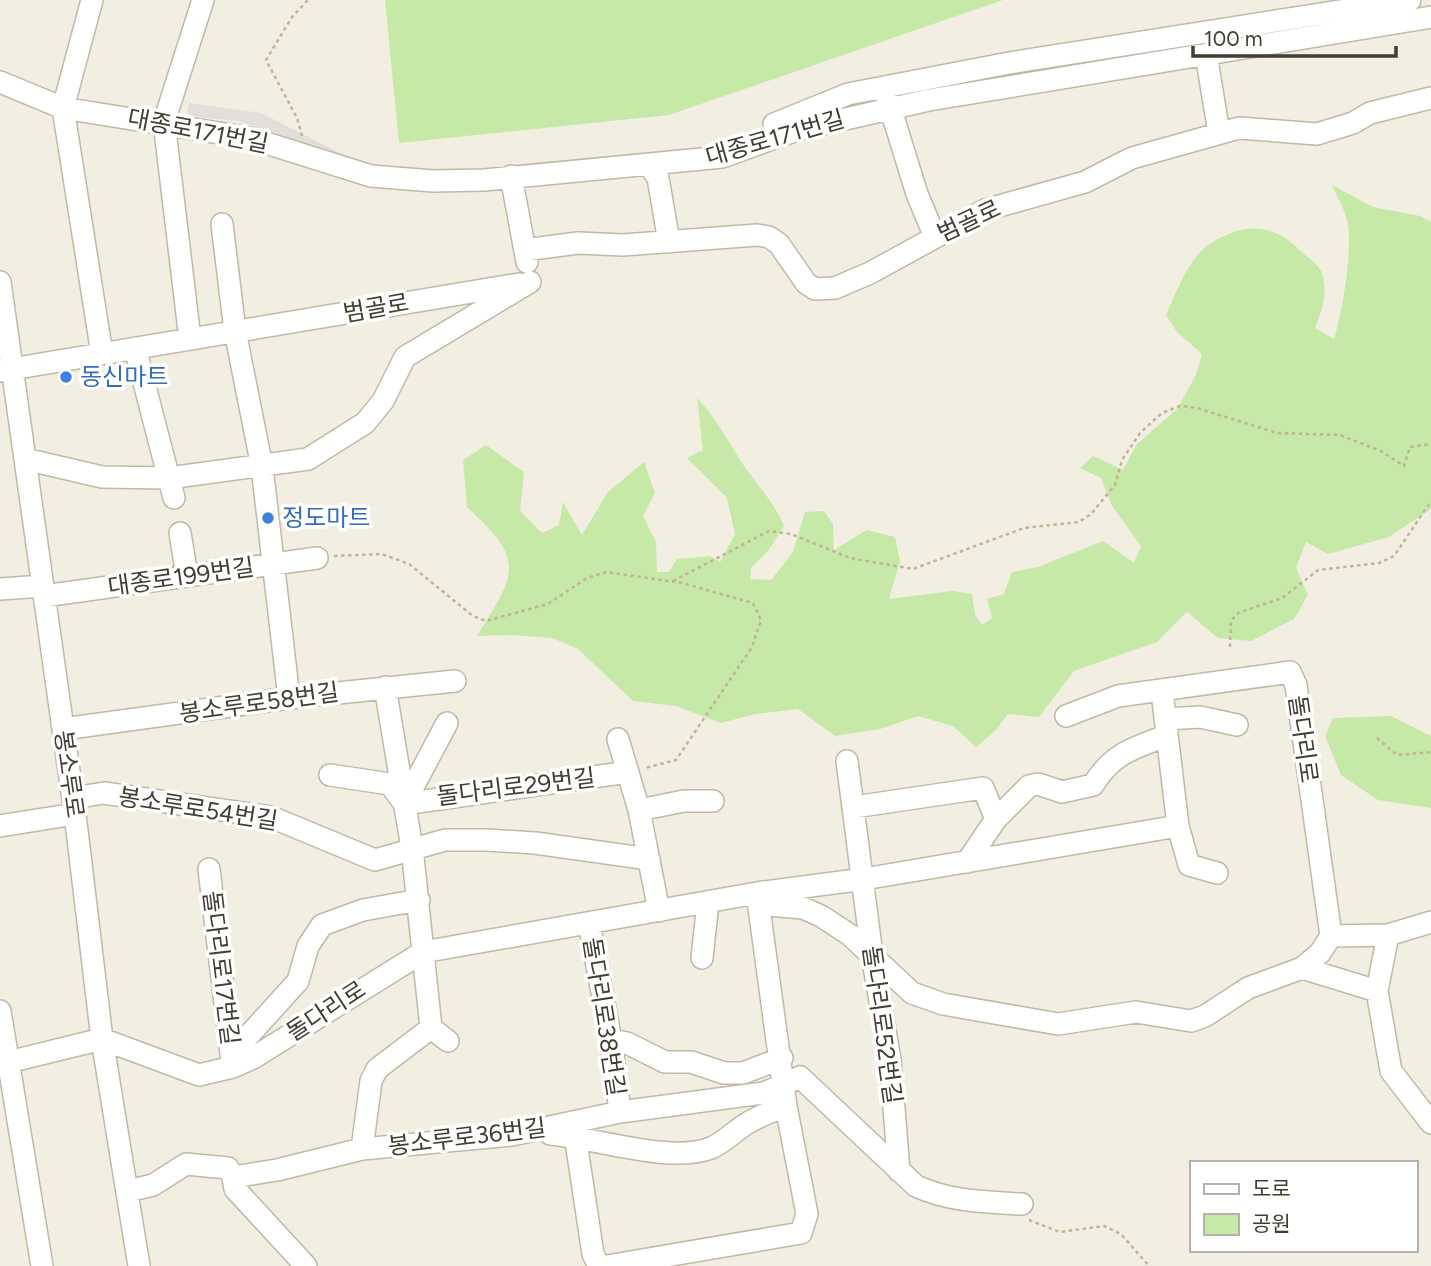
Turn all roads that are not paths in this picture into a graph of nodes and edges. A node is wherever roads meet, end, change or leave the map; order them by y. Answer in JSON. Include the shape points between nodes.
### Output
{"nodes":[{"id":1,"x":92,"y":0,"type":"edge"},
{"id":2,"x":204,"y":0,"type":"edge"},
{"id":3,"x":1410,"y":0,"type":"edge"},
{"id":4,"x":1431,"y":17,"type":"edge"},
{"id":5,"x":1206,"y":54,"type":"junction"},
{"id":6,"x":0,"y":82,"type":"edge"},
{"id":7,"x":884,"y":87,"type":"junction"},
{"id":8,"x":1431,"y":98,"type":"edge"},
{"id":9,"x":63,"y":108,"type":"junction"},
{"id":10,"x":890,"y":108,"type":"junction"},
{"id":11,"x":164,"y":122,"type":"junction"},
{"id":12,"x":1219,"y":132,"type":"junction"},
{"id":13,"x":649,"y":165,"type":"junction"},
{"id":14,"x":511,"y":176,"type":"junction"},
{"id":15,"x":222,"y":224,"type":"dead end"},
{"id":16,"x":935,"y":237,"type":"junction"},
{"id":17,"x":670,"y":242,"type":"junction"},
{"id":18,"x":525,"y":250,"type":"junction"},
{"id":19,"x":0,"y":282,"type":"edge"},
{"id":20,"x":530,"y":282,"type":"junction"},
{"id":21,"x":235,"y":331,"type":"junction"},
{"id":22,"x":190,"y":339,"type":"junction"},
{"id":23,"x":135,"y":348,"type":"junction"},
{"id":24,"x":102,"y":354,"type":"junction"},
{"id":25,"x":6,"y":370,"type":"edge"},
{"id":26,"x":25,"y":459,"type":"junction"},
{"id":27,"x":262,"y":467,"type":"junction"},
{"id":28,"x":172,"y":488,"type":"junction"},
{"id":29,"x":180,"y":533,"type":"dead end"},
{"id":30,"x":317,"y":558,"type":"road end"},
{"id":31,"x":272,"y":564,"type":"junction"},
{"id":32,"x":187,"y":576,"type":"junction"},
{"id":33,"x":0,"y":589,"type":"edge"},
{"id":34,"x":43,"y":591,"type":"junction"},
{"id":35,"x":454,"y":681,"type":"dead end"},
{"id":36,"x":386,"y":687,"type":"junction"},
{"id":37,"x":1162,"y":692,"type":"junction"},
{"id":38,"x":289,"y":698,"type":"junction"},
{"id":39,"x":1066,"y":716,"type":"dead end"},
{"id":40,"x":447,"y":723,"type":"dead end"},
{"id":41,"x":1237,"y":725,"type":"dead end"},
{"id":42,"x":1165,"y":727,"type":"junction"},
{"id":43,"x":63,"y":729,"type":"junction"},
{"id":44,"x":618,"y":739,"type":"dead end"},
{"id":45,"x":847,"y":761,"type":"dead end"},
{"id":46,"x":628,"y":772,"type":"junction"},
{"id":47,"x":330,"y":775,"type":"dead end"},
{"id":48,"x":713,"y":801,"type":"dead end"},
{"id":49,"x":404,"y":804,"type":"junction"},
{"id":50,"x":74,"y":806,"type":"junction"},
{"id":51,"x":854,"y":807,"type":"junction"},
{"id":52,"x":639,"y":810,"type":"junction"},
{"id":53,"x":996,"y":819,"type":"junction"},
{"id":54,"x":0,"y":826,"type":"edge"},
{"id":55,"x":1178,"y":826,"type":"junction"},
{"id":56,"x":412,"y":848,"type":"junction"},
{"id":57,"x":649,"y":859,"type":"junction"},
{"id":58,"x":967,"y":862,"type":"junction"},
{"id":59,"x":209,"y":869,"type":"dead end"},
{"id":60,"x":1217,"y":873,"type":"dead end"},
{"id":61,"x":864,"y":879,"type":"junction"},
{"id":62,"x":760,"y":892,"type":"junction"},
{"id":63,"x":419,"y":900,"type":"junction"},
{"id":64,"x":708,"y":902,"type":"junction"},
{"id":65,"x":659,"y":911,"type":"junction"},
{"id":66,"x":1431,"y":922,"type":"edge"},
{"id":67,"x":589,"y":923,"type":"junction"},
{"id":68,"x":1388,"y":934,"type":"junction"},
{"id":69,"x":1331,"y":936,"type":"junction"},
{"id":70,"x":423,"y":952,"type":"junction"},
{"id":71,"x":872,"y":955,"type":"junction"},
{"id":72,"x":702,"y":958,"type":"dead end"},
{"id":73,"x":1303,"y":968,"type":"junction"},
{"id":74,"x":1377,"y":991,"type":"junction"},
{"id":75,"x":0,"y":1012,"type":"edge"},
{"id":76,"x":431,"y":1028,"type":"junction"},
{"id":77,"x":102,"y":1038,"type":"junction"},
{"id":78,"x":611,"y":1040,"type":"junction"},
{"id":79,"x":449,"y":1041,"type":"dead end"},
{"id":80,"x":782,"y":1058,"type":"junction"},
{"id":81,"x":4,"y":1063,"type":"edge"},
{"id":82,"x":239,"y":1064,"type":"junction"},
{"id":83,"x":784,"y":1084,"type":"junction"},
{"id":84,"x":786,"y":1106,"type":"junction"},
{"id":85,"x":620,"y":1112,"type":"junction"},
{"id":86,"x":1431,"y":1122,"type":"edge"},
{"id":87,"x":537,"y":1132,"type":"junction"},
{"id":88,"x":575,"y":1135,"type":"junction"},
{"id":89,"x":362,"y":1149,"type":"junction"},
{"id":90,"x":899,"y":1171,"type":"junction"},
{"id":91,"x":233,"y":1177,"type":"junction"},
{"id":92,"x":128,"y":1191,"type":"junction"},
{"id":93,"x":1017,"y":1204,"type":"road end"},
{"id":94,"x":42,"y":1266,"type":"edge"},
{"id":95,"x":139,"y":1266,"type":"edge"},
{"id":96,"x":306,"y":1266,"type":"edge"},
{"id":97,"x":599,"y":1266,"type":"edge"},
{"id":98,"x":607,"y":1266,"type":"edge"}],
"edges":[{"from":1,"to":9,"type":"street"},
{"from":2,"to":11,"type":"street"},
{"from":3,"to":7,"type":"street"},
{"from":4,"to":5,"type":"street","name":"대종로171번길"},
{"from":5,"to":10,"type":"street","name":"대종로171번길"},
{"from":5,"to":12,"type":"street"},
{"from":6,"to":9,"type":"street","name":"대종로171번길"},
{"from":7,"to":10,"type":"street"},
{"from":7,"to":13,"type":"street","via":[[848,94],[740,138]]},
{"from":8,"to":12,"type":"street","name":"범골로","via":[[1370,113],[1317,134],[1258,127]]},
{"from":9,"to":11,"type":"street","name":"대종로171번길"},
{"from":9,"to":24,"type":"street"},
{"from":10,"to":13,"type":"street","name":"대종로171번길","via":[[797,130],[722,157]]},
{"from":10,"to":16,"type":"street"},
{"from":11,"to":14,"type":"street","name":"대종로171번길","via":[[250,138],[372,176],[433,181]]},
{"from":11,"to":22,"type":"street"},
{"from":12,"to":16,"type":"street","name":"범골로","via":[[1132,158],[1059,191],[985,210]]},
{"from":13,"to":14,"type":"street","name":"대종로171번길"},
{"from":13,"to":17,"type":"street","via":[[658,178]]},
{"from":14,"to":18,"type":"street"},
{"from":15,"to":21,"type":"street"},
{"from":16,"to":17,"type":"street","name":"범골로","via":[[870,273],[824,289],[806,283],[769,237],[757,234]]},
{"from":17,"to":18,"type":"street","name":"범골로","via":[[578,243]]},
{"from":18,"to":20,"type":"street"},
{"from":19,"to":25,"type":"street","name":"봉소루로"},
{"from":20,"to":21,"type":"street","name":"범골로"},
{"from":20,"to":27,"type":"street","via":[[405,357],[383,401],[365,424],[308,459]]},
{"from":21,"to":22,"type":"street","name":"범골로"},
{"from":21,"to":27,"type":"street"},
{"from":22,"to":23,"type":"street","name":"범골로"},
{"from":23,"to":24,"type":"street","name":"범골로"},
{"from":23,"to":28,"type":"street"},
{"from":24,"to":25,"type":"street","name":"범골로"},
{"from":25,"to":26,"type":"street","name":"봉소루로"},
{"from":26,"to":28,"type":"street"},
{"from":26,"to":34,"type":"street","name":"봉소루로"},
{"from":27,"to":28,"type":"street"},
{"from":27,"to":31,"type":"street"},
{"from":29,"to":32,"type":"street"},
{"from":30,"to":31,"type":"street","name":"대종로199번길"},
{"from":31,"to":32,"type":"street","name":"대종로199번길"},
{"from":31,"to":38,"type":"street"},
{"from":32,"to":34,"type":"street","name":"대종로199번길"},
{"from":33,"to":34,"type":"street","name":"대종로199번길"},
{"from":34,"to":43,"type":"street","name":"봉소루로"},
{"from":35,"to":36,"type":"street","name":"봉소루로58번길"},
{"from":36,"to":38,"type":"street","name":"봉소루로58번길"},
{"from":36,"to":49,"type":"street","name":"돌다리로29번길"},
{"from":37,"to":39,"type":"street","name":"돌다리로","via":[[1118,696]]},
{"from":37,"to":42,"type":"street"},
{"from":37,"to":69,"type":"street","name":"돌다리로","via":[[1290,672],[1296,685]]},
{"from":38,"to":43,"type":"street","name":"봉소루로58번길"},
{"from":40,"to":49,"type":"street"},
{"from":41,"to":42,"type":"street","via":[[1200,717]]},
{"from":42,"to":53,"type":"street","via":[[1104,766],[1093,785],[1062,792],[1038,784],[1029,786]]},
{"from":42,"to":55,"type":"street"},
{"from":43,"to":50,"type":"street","name":"봉소루로"},
{"from":44,"to":46,"type":"street"},
{"from":45,"to":51,"type":"street"},
{"from":46,"to":49,"type":"street","name":"돌다리로29번길"},
{"from":46,"to":52,"type":"street"},
{"from":47,"to":49,"type":"street","name":"돌다리로29번길","via":[[390,784]]},
{"from":48,"to":52,"type":"street","via":[[684,800]]},
{"from":49,"to":56,"type":"street","name":"돌다리로29번길"},
{"from":50,"to":54,"type":"street","name":"봉소루로54번길"},
{"from":50,"to":56,"type":"street","name":"봉소루로54번길","via":[[104,793],[271,817],[375,860]]},
{"from":50,"to":77,"type":"street","name":"봉소루로"},
{"from":51,"to":53,"type":"street","via":[[982,788]]},
{"from":51,"to":61,"type":"street"},
{"from":52,"to":57,"type":"street"},
{"from":53,"to":58,"type":"street"},
{"from":55,"to":58,"type":"street","name":"돌다리로"},
{"from":55,"to":60,"type":"street","via":[[1189,865]]},
{"from":56,"to":57,"type":"street","name":"봉소루로54번길","via":[[445,840],[487,840]]},
{"from":56,"to":63,"type":"street","name":"돌다리로29번길"},
{"from":57,"to":65,"type":"street"},
{"from":58,"to":61,"type":"street","name":"돌다리로"},
{"from":59,"to":82,"type":"street","name":"돌다리로17번길"},
{"from":61,"to":62,"type":"street","name":"돌다리로"},
{"from":61,"to":71,"type":"street","name":"돌다리로52번길"},
{"from":62,"to":64,"type":"street","name":"돌다리로"},
{"from":62,"to":71,"type":"street","via":[[768,905],[803,908],[821,916]]},
{"from":62,"to":80,"type":"street"},
{"from":63,"to":70,"type":"street","name":"돌다리로29번길"},
{"from":63,"to":82,"type":"street","via":[[363,910],[322,925],[308,946],[298,981],[241,1044]]},
{"from":64,"to":65,"type":"street","name":"돌다리로"},
{"from":64,"to":72,"type":"street"},
{"from":65,"to":67,"type":"street","name":"돌다리로"},
{"from":66,"to":68,"type":"street"},
{"from":67,"to":70,"type":"street","name":"돌다리로"},
{"from":67,"to":78,"type":"street","name":"돌다리로38번길"},
{"from":68,"to":69,"type":"street"},
{"from":68,"to":74,"type":"street"},
{"from":69,"to":73,"type":"street"},
{"from":70,"to":76,"type":"street","name":"돌다리로29번길"},
{"from":70,"to":82,"type":"street","name":"돌다리로"},
{"from":71,"to":73,"type":"street","via":[[912,993],[933,1001],[1058,1024],[1136,1012],[1191,1021],[1248,988]]},
{"from":71,"to":90,"type":"street","name":"돌다리로52번길","via":[[890,1059]]},
{"from":73,"to":74,"type":"street"},
{"from":74,"to":86,"type":"street","via":[[1391,1071]]},
{"from":75,"to":81,"type":"street"},
{"from":76,"to":79,"type":"street"},
{"from":76,"to":89,"type":"street","via":[[377,1069],[371,1081]]},
{"from":77,"to":81,"type":"street"},
{"from":77,"to":82,"type":"street","name":"돌다리로","via":[[199,1075]]},
{"from":77,"to":92,"type":"street","name":"봉소루로"},
{"from":78,"to":80,"type":"street","via":[[665,1062],[691,1062],[724,1073],[743,1073]]},
{"from":78,"to":85,"type":"street","name":"돌다리로38번길"},
{"from":80,"to":83,"type":"street"},
{"from":81,"to":94,"type":"street"},
{"from":83,"to":84,"type":"street"},
{"from":83,"to":85,"type":"street","name":"봉소루로36번길","via":[[764,1093]]},
{"from":83,"to":90,"type":"street","via":[[800,1077]]},
{"from":84,"to":88,"type":"street","name":"봉소루로36번길","via":[[762,1115],[712,1148],[688,1153],[663,1154]]},
{"from":84,"to":98,"type":"street","via":[[807,1213],[801,1233]]},
{"from":85,"to":87,"type":"street","name":"봉소루로36번길"},
{"from":87,"to":88,"type":"street"},
{"from":87,"to":89,"type":"street","name":"봉소루로36번길"},
{"from":88,"to":97,"type":"street","name":"봉소루로36번길","via":[[593,1254]]},
{"from":89,"to":91,"type":"street","name":"봉소루로36번길"},
{"from":90,"to":93,"type":"street","via":[[916,1186],[939,1196]]},
{"from":91,"to":92,"type":"street","via":[[228,1168],[186,1164],[153,1185]]},
{"from":91,"to":96,"type":"street","via":[[235,1189]]},
{"from":92,"to":95,"type":"street","name":"봉소루로"}]}
